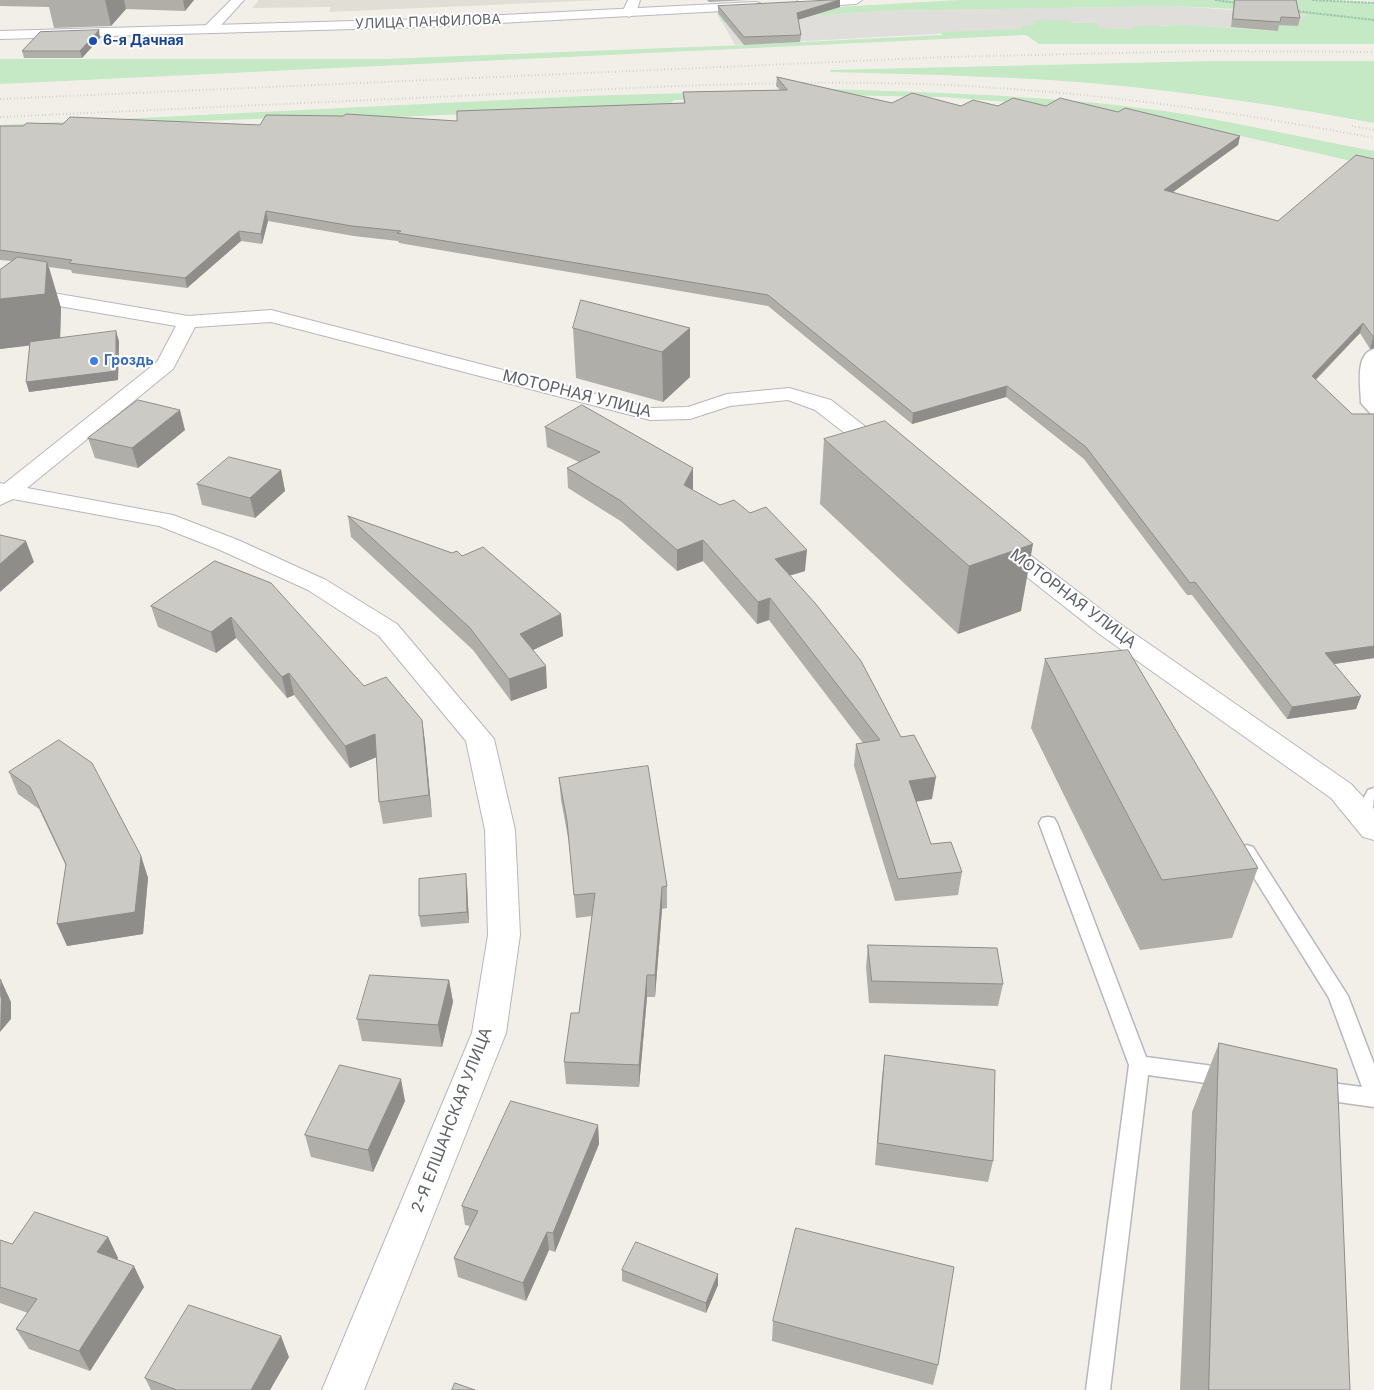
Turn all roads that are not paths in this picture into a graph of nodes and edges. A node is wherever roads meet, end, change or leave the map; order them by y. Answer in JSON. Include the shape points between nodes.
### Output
{"nodes":[{"id":1,"x":238,"y":0,"type":"edge"},
{"id":2,"x":856,"y":0,"type":"edge"},
{"id":3,"x":787,"y":4,"type":"edge"},
{"id":4,"x":768,"y":5,"type":"edge"},
{"id":5,"x":631,"y":6,"type":"edge"},
{"id":6,"x":209,"y":30,"type":"junction"},
{"id":7,"x":0,"y":35,"type":"edge"},
{"id":8,"x":0,"y":290,"type":"edge"},
{"id":9,"x":188,"y":322,"type":"junction"},
{"id":10,"x":1374,"y":353,"type":"edge"},
{"id":11,"x":1374,"y":410,"type":"edge"},
{"id":12,"x":900,"y":465,"type":"edge"},
{"id":13,"x":3,"y":493,"type":"edge"},
{"id":14,"x":984,"y":531,"type":"edge"},
{"id":15,"x":1374,"y":794,"type":"edge"},
{"id":16,"x":1048,"y":822,"type":"dead end"},
{"id":17,"x":1369,"y":822,"type":"edge"},
{"id":18,"x":1239,"y":840,"type":"edge"},
{"id":19,"x":1139,"y":1065,"type":"junction"},
{"id":20,"x":1247,"y":1080,"type":"edge"},
{"id":21,"x":1296,"y":1087,"type":"edge"},
{"id":22,"x":1374,"y":1092,"type":"edge"},
{"id":23,"x":1374,"y":1098,"type":"edge"},
{"id":24,"x":343,"y":1390,"type":"edge"},
{"id":25,"x":1098,"y":1390,"type":"edge"}],
"edges":[{"from":1,"to":6,"type":"street"},
{"from":2,"to":3,"type":"street"},
{"from":4,"to":5,"type":"street","name":"УЛИЦА ПАНФИЛОВА"},
{"from":5,"to":6,"type":"street","name":"УЛИЦА ПАНФИЛОВА","via":[[425,23]]},
{"from":6,"to":7,"type":"street","name":"УЛИЦА ПАНФИЛОВА"},
{"from":8,"to":9,"type":"street","name":"МОТОРНАЯ УЛИЦА"},
{"from":9,"to":12,"type":"street","name":"МОТОРНАЯ УЛИЦА","via":[[271,316],[650,414],[690,413],[727,400],[789,394],[823,405]]},
{"from":9,"to":13,"type":"street","via":[[166,365]]},
{"from":10,"to":11,"type":"lane","via":[[1367,361],[1367,403]]},
{"from":13,"to":24,"type":"street","name":"2-Я ЕЛШАНСКАЯ УЛИЦА","via":[[165,520],[316,585],[388,630],[480,740],[500,830],[504,935],[489,1033]]},
{"from":14,"to":17,"type":"street","name":"МОТОРНАЯ УЛИЦА","via":[[1106,627],[1340,791]]},
{"from":15,"to":17,"type":"lane"},
{"from":16,"to":19,"type":"lane"},
{"from":18,"to":22,"type":"lane","via":[[1338,996]]},
{"from":19,"to":20,"type":"lane"},
{"from":19,"to":25,"type":"lane"},
{"from":21,"to":23,"type":"lane"}]}
